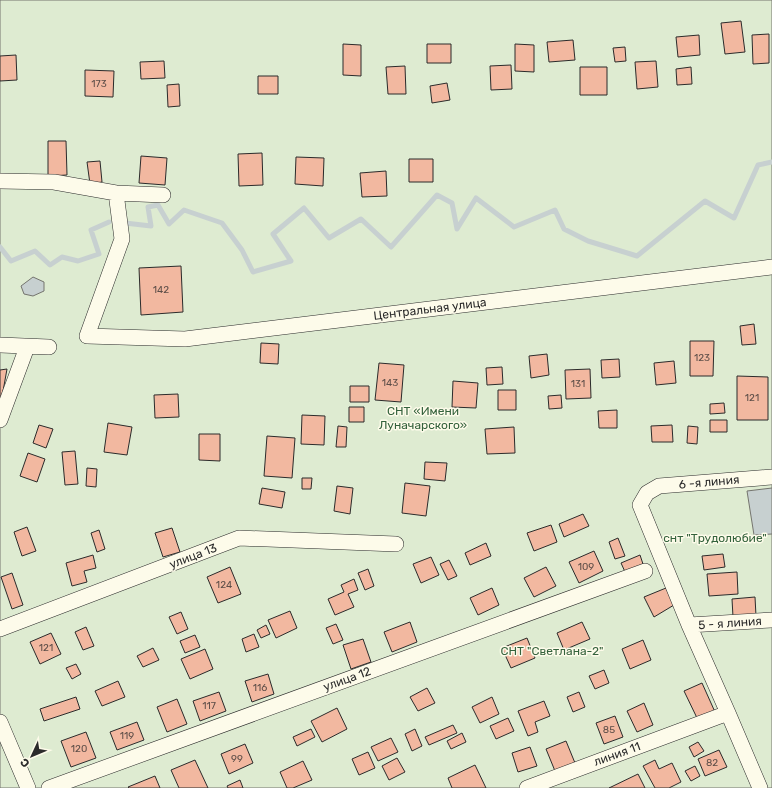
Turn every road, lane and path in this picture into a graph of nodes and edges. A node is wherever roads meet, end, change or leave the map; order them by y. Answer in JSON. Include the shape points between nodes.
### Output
{"nodes":[{"id":1,"x":0,"y":181,"type":"edge"},
{"id":2,"x":116,"y":192,"type":"junction"},
{"id":3,"x":162,"y":195,"type":"dead end"},
{"id":4,"x":772,"y":267,"type":"edge"},
{"id":5,"x":0,"y":346,"type":"edge"},
{"id":6,"x":26,"y":347,"type":"junction"},
{"id":7,"x":49,"y":347,"type":"dead end"},
{"id":8,"x":0,"y":420,"type":"edge"},
{"id":9,"x":772,"y":477,"type":"edge"},
{"id":10,"x":396,"y":544,"type":"dead end"},
{"id":11,"x":645,"y":571,"type":"dead end"},
{"id":12,"x":772,"y":620,"type":"edge"},
{"id":13,"x":689,"y":625,"type":"junction"},
{"id":14,"x":0,"y":629,"type":"edge"},
{"id":15,"x":728,"y":713,"type":"junction"},
{"id":16,"x":0,"y":722,"type":"edge"},
{"id":17,"x":28,"y":788,"type":"edge"},
{"id":18,"x":49,"y":788,"type":"edge"},
{"id":19,"x":527,"y":788,"type":"edge"},
{"id":20,"x":760,"y":788,"type":"edge"}],
"edges":[{"from":1,"to":2,"type":"street","via":[[54,182]]},
{"from":2,"to":3,"type":"street"},
{"from":2,"to":4,"type":"street","name":"Центральная улица","via":[[122,239],[86,336],[185,339]]},
{"from":5,"to":6,"type":"street"},
{"from":6,"to":7,"type":"street"},
{"from":6,"to":8,"type":"street"},
{"from":9,"to":13,"type":"street","name":"6 -я линия","via":[[659,486],[647,493],[640,505]]},
{"from":10,"to":14,"type":"street","name":"улица 13","via":[[239,538]]},
{"from":11,"to":18,"type":"street","name":"улица 12"},
{"from":12,"to":13,"type":"street","name":"5 - я линия"},
{"from":13,"to":15,"type":"street"},
{"from":15,"to":19,"type":"street","name":"линия 11"},
{"from":15,"to":20,"type":"street"},
{"from":16,"to":17,"type":"street"}]}
